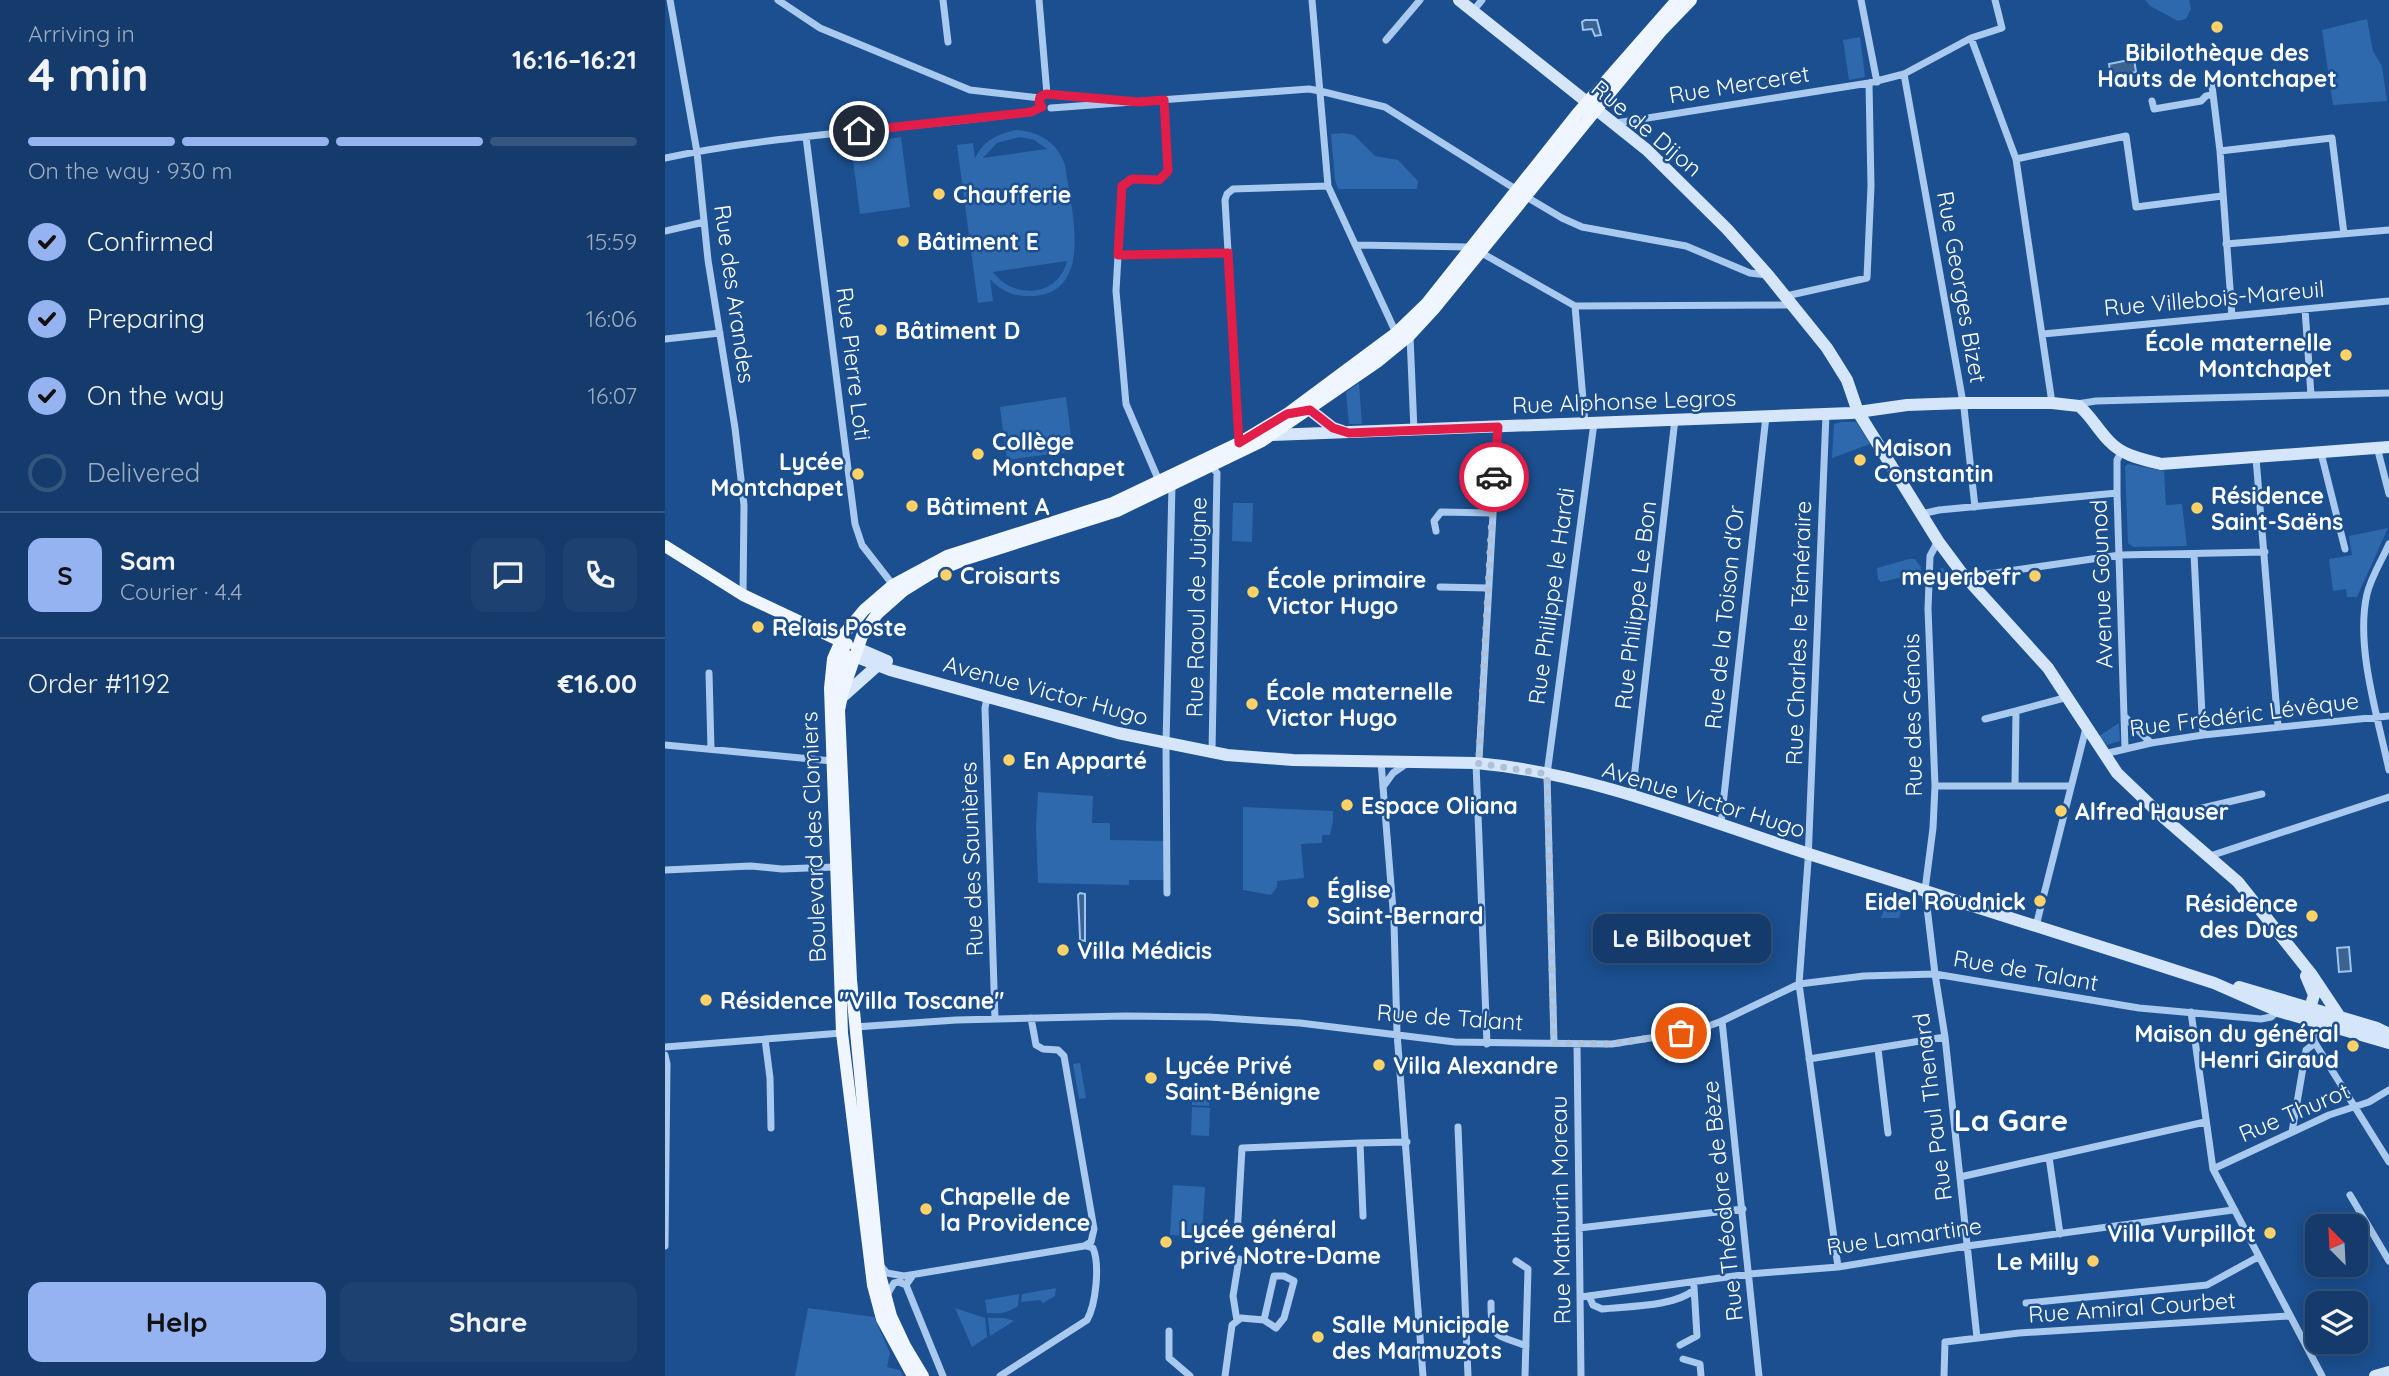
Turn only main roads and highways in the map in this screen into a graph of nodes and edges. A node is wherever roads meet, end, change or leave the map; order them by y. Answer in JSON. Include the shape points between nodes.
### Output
{"nodes":[{"id":1,"x":1677,"y":0,"type":"edge"},
{"id":2,"x":1691,"y":0,"type":"edge"},
{"id":3,"x":1591,"y":105,"type":"junction"},
{"id":4,"x":1476,"y":250,"type":"junction"},
{"id":5,"x":1369,"y":354,"type":"junction"},
{"id":6,"x":1310,"y":410,"type":"junction"},
{"id":7,"x":1287,"y":414,"type":"junction"},
{"id":8,"x":665,"y":546,"type":"edge"},
{"id":9,"x":847,"y":648,"type":"junction"},
{"id":10,"x":855,"y":1027,"type":"junction"},
{"id":11,"x":842,"y":1033,"type":"junction"},
{"id":12,"x":913,"y":1376,"type":"edge"},
{"id":13,"x":923,"y":1376,"type":"edge"}],
"edges":[{"from":1,"to":3,"type":"main road"},
{"from":2,"to":3,"type":"main road"},
{"from":3,"to":4,"type":"main road"},
{"from":4,"to":5,"type":"main road","via":[[1427,303]]},
{"from":4,"to":6,"type":"main road","via":[[1410,335]]},
{"from":5,"to":6,"type":"main road","via":[[1319,396]]},
{"from":5,"to":7,"type":"main road"},
{"from":6,"to":7,"type":"main road"},
{"from":6,"to":9,"type":"main road","via":[[1272,435],[1092,521],[932,573],[886,605]]},
{"from":7,"to":9,"type":"main road","via":[[1239,443],[1087,512],[947,556],[882,594]]},
{"from":8,"to":9,"type":"main road","name":"Avenue Victor Hugo","via":[[743,595]]},
{"from":9,"to":10,"type":"main road","name":"Boulevard des Clomiers","via":[[840,704]]},
{"from":9,"to":11,"type":"main road","name":"Boulevard des Clomiers","via":[[830,675]]},
{"from":10,"to":11,"type":"main road"},
{"from":10,"to":13,"type":"main road","name":"Boulevard des Clomiers","via":[[886,1299],[897,1331]]},
{"from":11,"to":12,"type":"main road","name":"Boulevard des Clomiers","via":[[873,1285],[882,1319]]}]}
